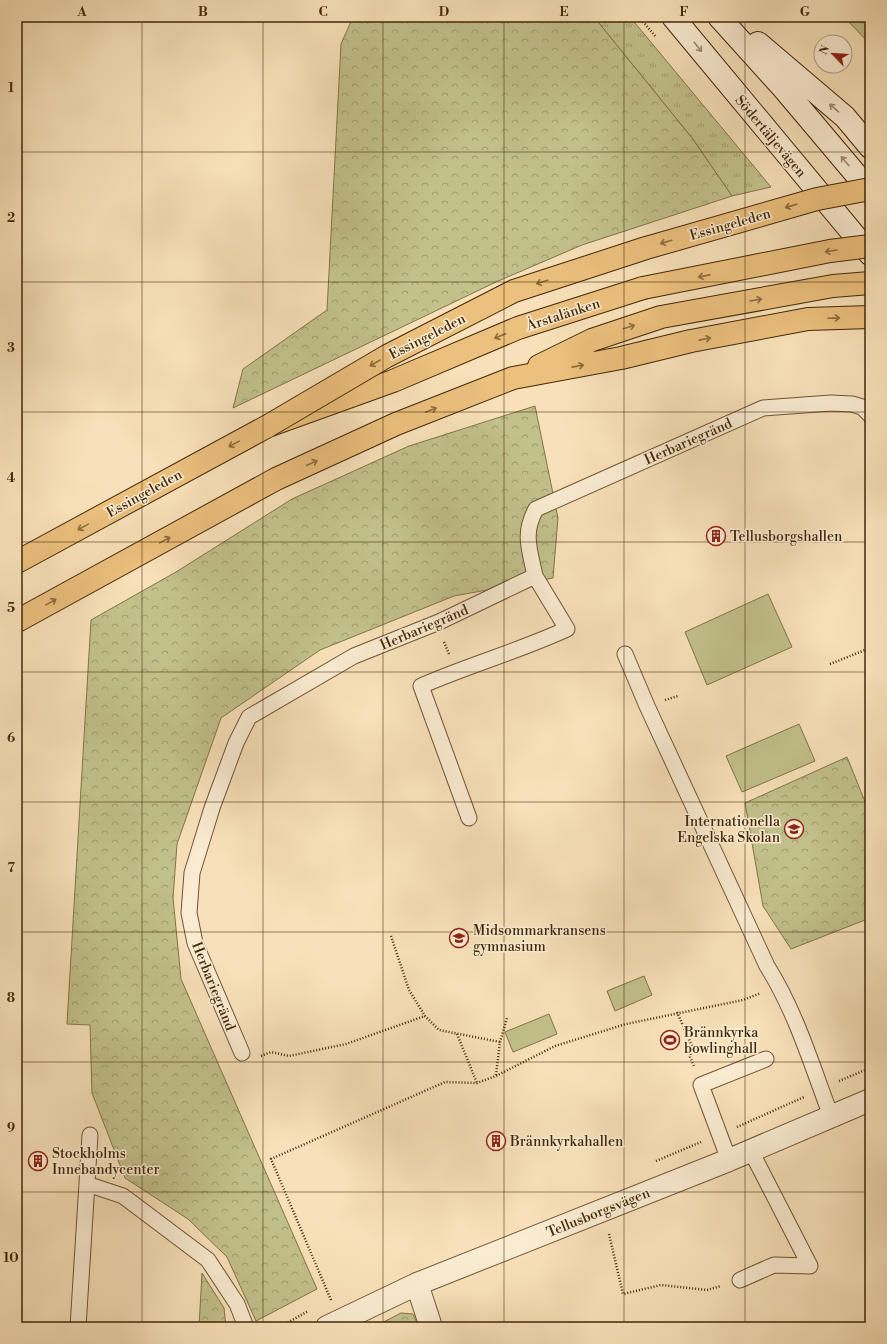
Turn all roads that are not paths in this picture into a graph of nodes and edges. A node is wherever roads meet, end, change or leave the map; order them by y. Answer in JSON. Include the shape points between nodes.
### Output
{"nodes":[{"id":1,"x":673,"y":17,"type":"edge"},
{"id":2,"x":718,"y":17,"type":"edge"},
{"id":3,"x":728,"y":17,"type":"edge"},
{"id":4,"x":870,"y":147,"type":"edge"},
{"id":5,"x":870,"y":190,"type":"edge"},
{"id":6,"x":870,"y":246,"type":"edge"},
{"id":7,"x":870,"y":254,"type":"edge"},
{"id":8,"x":870,"y":284,"type":"edge"},
{"id":9,"x":870,"y":317,"type":"edge"},
{"id":10,"x":512,"y":378,"type":"junction"},
{"id":11,"x":870,"y":415,"type":"edge"},
{"id":12,"x":268,"y":426,"type":"junction"},
{"id":13,"x":17,"y":562,"type":"edge"},
{"id":14,"x":536,"y":576,"type":"junction"},
{"id":15,"x":17,"y":621,"type":"edge"},
{"id":16,"x":625,"y":654,"type":"dead end"},
{"id":17,"x":469,"y":818,"type":"dead end"},
{"id":18,"x":242,"y":1053,"type":"road end"},
{"id":19,"x":766,"y":1059,"type":"dead end"},
{"id":20,"x":870,"y":1100,"type":"edge"},
{"id":21,"x":831,"y":1116,"type":"junction"},
{"id":22,"x":90,"y":1135,"type":"dead end"},
{"id":23,"x":751,"y":1151,"type":"junction"},
{"id":24,"x":729,"y":1160,"type":"junction"},
{"id":25,"x":87,"y":1184,"type":"junction"},
{"id":26,"x":740,"y":1280,"type":"road end"},
{"id":27,"x":417,"y":1284,"type":"junction"},
{"id":28,"x":334,"y":1324,"type":"edge"},
{"id":29,"x":78,"y":1327,"type":"edge"},
{"id":30,"x":246,"y":1327,"type":"edge"},
{"id":31,"x":431,"y":1327,"type":"edge"}],
"edges":[{"from":1,"to":7,"type":"main road","name":"Södertäljevägen","one_way":true},
{"from":5,"to":2,"type":"main road","one_way":true,"via":[[784,88]]},
{"from":4,"to":3,"type":"main road","one_way":true,"via":[[845,117]]},
{"from":5,"to":12,"type":"highway","name":"Essingeleden","one_way":true,"bridge":true,"via":[[818,199],[646,248],[514,292],[386,356]]},
{"from":6,"to":12,"type":"highway","name":"Årstalänken","one_way":true,"bridge":true,"via":[[830,251],[643,288],[518,328],[393,380]]},
{"from":10,"to":8,"type":"highway","one_way":true,"bridge":true,"via":[[592,340],[662,317],[833,286]]},
{"from":10,"to":9,"type":"highway","one_way":true,"via":[[808,319]]},
{"from":15,"to":10,"type":"highway","one_way":true,"via":[[276,479],[396,424]]},
{"from":11,"to":14,"type":"lane","name":"Herbariegränd","via":[[862,407],[852,404],[763,408],[536,509],[529,521],[527,533]]},
{"from":12,"to":13,"type":"highway","name":"Essingeleden","one_way":true},
{"from":14,"to":17,"type":"lane","via":[[567,628],[532,645],[421,686]]},
{"from":14,"to":18,"type":"lane","name":"Herbariegränd","via":[[439,622],[354,656],[249,717],[236,743],[212,808],[192,873],[189,913],[195,943]]},
{"from":16,"to":21,"type":"lane","via":[[767,966],[779,985]]},
{"from":19,"to":24,"type":"lane","via":[[701,1085]]},
{"from":20,"to":21,"type":"main road","name":"Tellusborgsvägen"},
{"from":21,"to":23,"type":"main road","name":"Tellusborgsvägen"},
{"from":22,"to":25,"type":"lane"},
{"from":23,"to":24,"type":"main road","name":"Tellusborgsvägen"},
{"from":23,"to":26,"type":"lane","via":[[810,1266],[774,1264]]},
{"from":24,"to":27,"type":"main road","name":"Tellusborgsvägen"},
{"from":25,"to":29,"type":"lane"},
{"from":25,"to":30,"type":"lane","via":[[123,1196],[208,1260],[237,1304]]},
{"from":27,"to":28,"type":"main road","name":"Tellusborgsvägen"},
{"from":27,"to":31,"type":"main road"}]}
